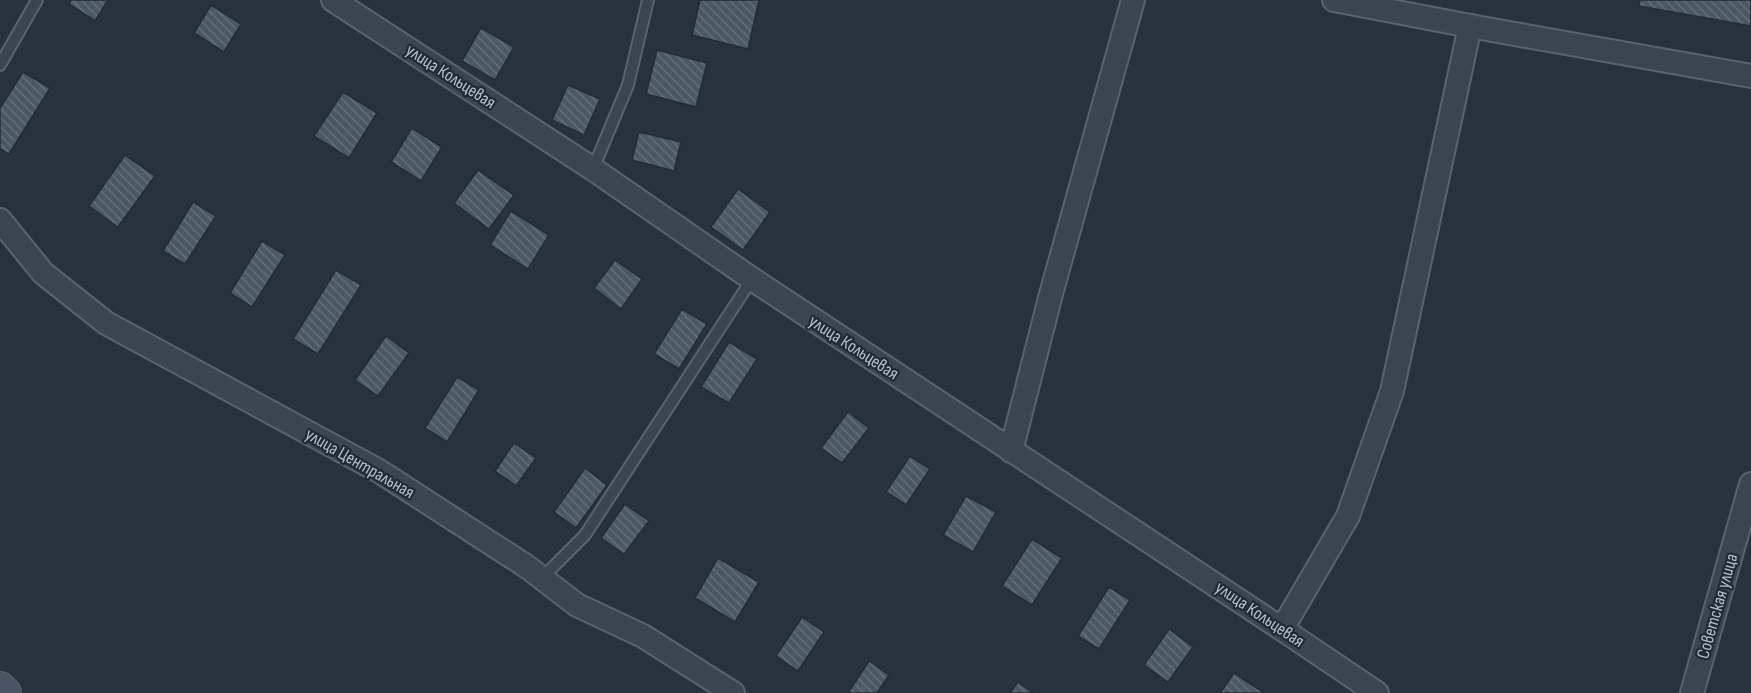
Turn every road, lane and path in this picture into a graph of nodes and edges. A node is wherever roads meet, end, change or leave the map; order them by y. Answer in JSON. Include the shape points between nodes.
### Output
{"nodes":[{"id":1,"x":37,"y":0,"type":"edge"},
{"id":2,"x":333,"y":0,"type":"edge"},
{"id":3,"x":648,"y":0,"type":"edge"},
{"id":4,"x":1133,"y":0,"type":"edge"},
{"id":5,"x":1334,"y":0,"type":"edge"},
{"id":6,"x":1470,"y":26,"type":"junction"},
{"id":7,"x":0,"y":65,"type":"edge"},
{"id":8,"x":1751,"y":76,"type":"edge"},
{"id":9,"x":594,"y":169,"type":"junction"},
{"id":10,"x":0,"y":220,"type":"edge"},
{"id":11,"x":752,"y":279,"type":"junction"},
{"id":12,"x":1011,"y":451,"type":"junction"},
{"id":13,"x":1751,"y":484,"type":"edge"},
{"id":14,"x":542,"y":578,"type":"junction"},
{"id":15,"x":1282,"y":629,"type":"junction"},
{"id":16,"x":0,"y":688,"type":"edge"},
{"id":17,"x":5,"y":693,"type":"edge"},
{"id":18,"x":734,"y":693,"type":"edge"},
{"id":19,"x":1377,"y":693,"type":"edge"},
{"id":20,"x":1692,"y":693,"type":"edge"}],
"edges":[{"from":1,"to":7,"type":"lane"},
{"from":2,"to":9,"type":"street","name":"улица Кольцевая"},
{"from":3,"to":9,"type":"lane","via":[[628,85]]},
{"from":4,"to":12,"type":"street"},
{"from":5,"to":6,"type":"street"},
{"from":6,"to":8,"type":"street"},
{"from":6,"to":15,"type":"street","via":[[1392,391],[1348,516]]},
{"from":9,"to":11,"type":"street","name":"улица Кольцевая"},
{"from":10,"to":14,"type":"street","name":"улица Центральная","via":[[44,273],[106,323],[379,471]]},
{"from":11,"to":12,"type":"street","name":"улица Кольцевая"},
{"from":11,"to":14,"type":"lane","via":[[585,535]]},
{"from":12,"to":15,"type":"street","name":"улица Кольцевая"},
{"from":13,"to":20,"type":"street","name":"Советская улица"},
{"from":14,"to":18,"type":"street","name":"улица Центральная","via":[[577,605],[643,636]]},
{"from":15,"to":19,"type":"street","name":"улица Кольцевая"},
{"from":16,"to":17,"type":"main road"}]}
